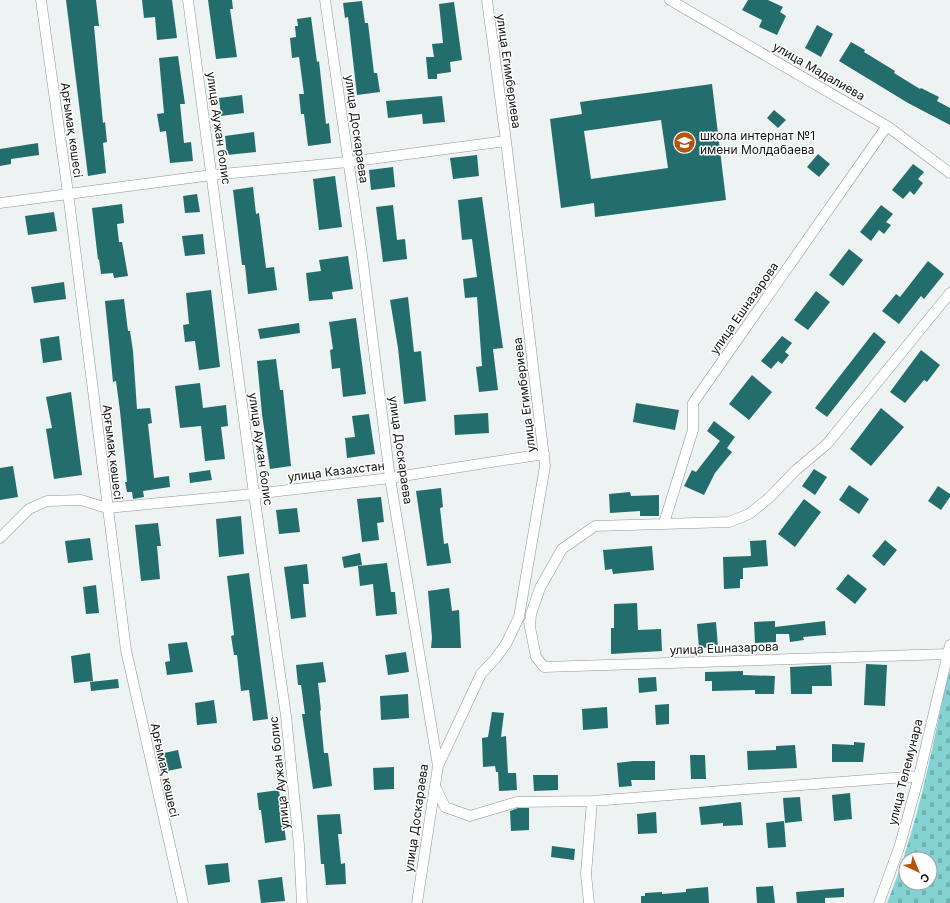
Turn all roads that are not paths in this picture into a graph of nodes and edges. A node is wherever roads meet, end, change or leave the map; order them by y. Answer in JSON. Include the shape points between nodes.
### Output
{"nodes":[{"id":1,"x":41,"y":0,"type":"edge"},
{"id":2,"x":188,"y":0,"type":"edge"},
{"id":3,"x":325,"y":0,"type":"edge"},
{"id":4,"x":487,"y":0,"type":"edge"},
{"id":5,"x":670,"y":0,"type":"edge"},
{"id":6,"x":692,"y":0,"type":"edge"},
{"id":7,"x":688,"y":10,"type":"junction"},
{"id":8,"x":888,"y":126,"type":"junction"},
{"id":9,"x":506,"y":141,"type":"junction"},
{"id":10,"x":348,"y":162,"type":"junction"},
{"id":11,"x":950,"y":173,"type":"edge"},
{"id":12,"x":212,"y":175,"type":"junction"},
{"id":13,"x":68,"y":193,"type":"junction"},
{"id":14,"x":0,"y":203,"type":"edge"},
{"id":15,"x":950,"y":293,"type":"edge"},
{"id":16,"x":544,"y":454,"type":"junction"},
{"id":17,"x":390,"y":478,"type":"junction"},
{"id":18,"x":254,"y":494,"type":"junction"},
{"id":19,"x":107,"y":508,"type":"junction"},
{"id":20,"x":664,"y":523,"type":"junction"},
{"id":21,"x":0,"y":538,"type":"edge"},
{"id":22,"x":522,"y":597,"type":"junction"},
{"id":23,"x":530,"y":628,"type":"junction"},
{"id":24,"x":949,"y":649,"type":"edge"},
{"id":25,"x":438,"y":766,"type":"junction"},
{"id":26,"x":919,"y":776,"type":"junction"},
{"id":27,"x":435,"y":786,"type":"junction"},
{"id":28,"x":592,"y":801,"type":"junction"},
{"id":29,"x":183,"y":903,"type":"edge"},
{"id":30,"x":302,"y":903,"type":"edge"},
{"id":31,"x":417,"y":903,"type":"edge"},
{"id":32,"x":589,"y":903,"type":"edge"},
{"id":33,"x":879,"y":903,"type":"edge"}],
"edges":[{"from":1,"to":13,"type":"street","name":"Арғымақ көшесі"},
{"from":2,"to":12,"type":"street","name":"улица Аужан болис"},
{"from":3,"to":10,"type":"street","name":"улица Доскараева"},
{"from":4,"to":9,"type":"street","name":"улица Егимбериева"},
{"from":5,"to":7,"type":"street","name":"улица Мадалиева"},
{"from":6,"to":7,"type":"street"},
{"from":7,"to":8,"type":"street","name":"улица Мадалиева"},
{"from":8,"to":11,"type":"street","name":"улица Мадалиева"},
{"from":8,"to":20,"type":"street","name":"улица Ешназарова","via":[[693,403],[693,430]]},
{"from":9,"to":10,"type":"street"},
{"from":9,"to":16,"type":"street","name":"улица Егимбериева"},
{"from":10,"to":12,"type":"street"},
{"from":10,"to":17,"type":"street","name":"улица Доскараева"},
{"from":12,"to":13,"type":"street"},
{"from":12,"to":18,"type":"street","name":"улица Аужан болис"},
{"from":13,"to":14,"type":"street"},
{"from":13,"to":19,"type":"street","name":"Арғымақ көшесі"},
{"from":15,"to":20,"type":"street","name":"улица Ешназарова","via":[[827,444],[749,514],[729,522]]},
{"from":16,"to":17,"type":"street","name":"улица Казахстан"},
{"from":16,"to":22,"type":"street","name":"улица Егимбериева","via":[[545,466]]},
{"from":17,"to":18,"type":"street","name":"улица Казахстан"},
{"from":17,"to":25,"type":"street","name":"улица Доскараева"},
{"from":18,"to":19,"type":"street","name":"улица Казахстан"},
{"from":18,"to":30,"type":"street","name":"улица Аужан болис","via":[[286,716]]},
{"from":19,"to":21,"type":"street","via":[[81,500],[47,501],[29,509]]},
{"from":19,"to":29,"type":"street","name":"Арғымақ көшесі","via":[[126,650]]},
{"from":20,"to":23,"type":"street","name":"улица Ешназарова","via":[[595,526],[562,549],[540,588],[531,614]]},
{"from":22,"to":23,"type":"street","name":"улица Ешназарова"},
{"from":22,"to":25,"type":"street","name":"улица Егимбериева","via":[[519,616],[506,644],[481,674]]},
{"from":23,"to":24,"type":"street","name":"улица Ешназарова","via":[[536,657],[544,667]]},
{"from":24,"to":26,"type":"street","name":"улица Телемунара"},
{"from":25,"to":27,"type":"street","name":"улица Доскараева"},
{"from":26,"to":28,"type":"street"},
{"from":26,"to":33,"type":"street","name":"улица Телемунара","via":[[900,845]]},
{"from":27,"to":28,"type":"street","via":[[445,807],[470,816],[517,802]]},
{"from":27,"to":31,"type":"street","name":"улица Доскараева"},
{"from":28,"to":32,"type":"street","via":[[586,874]]}]}
